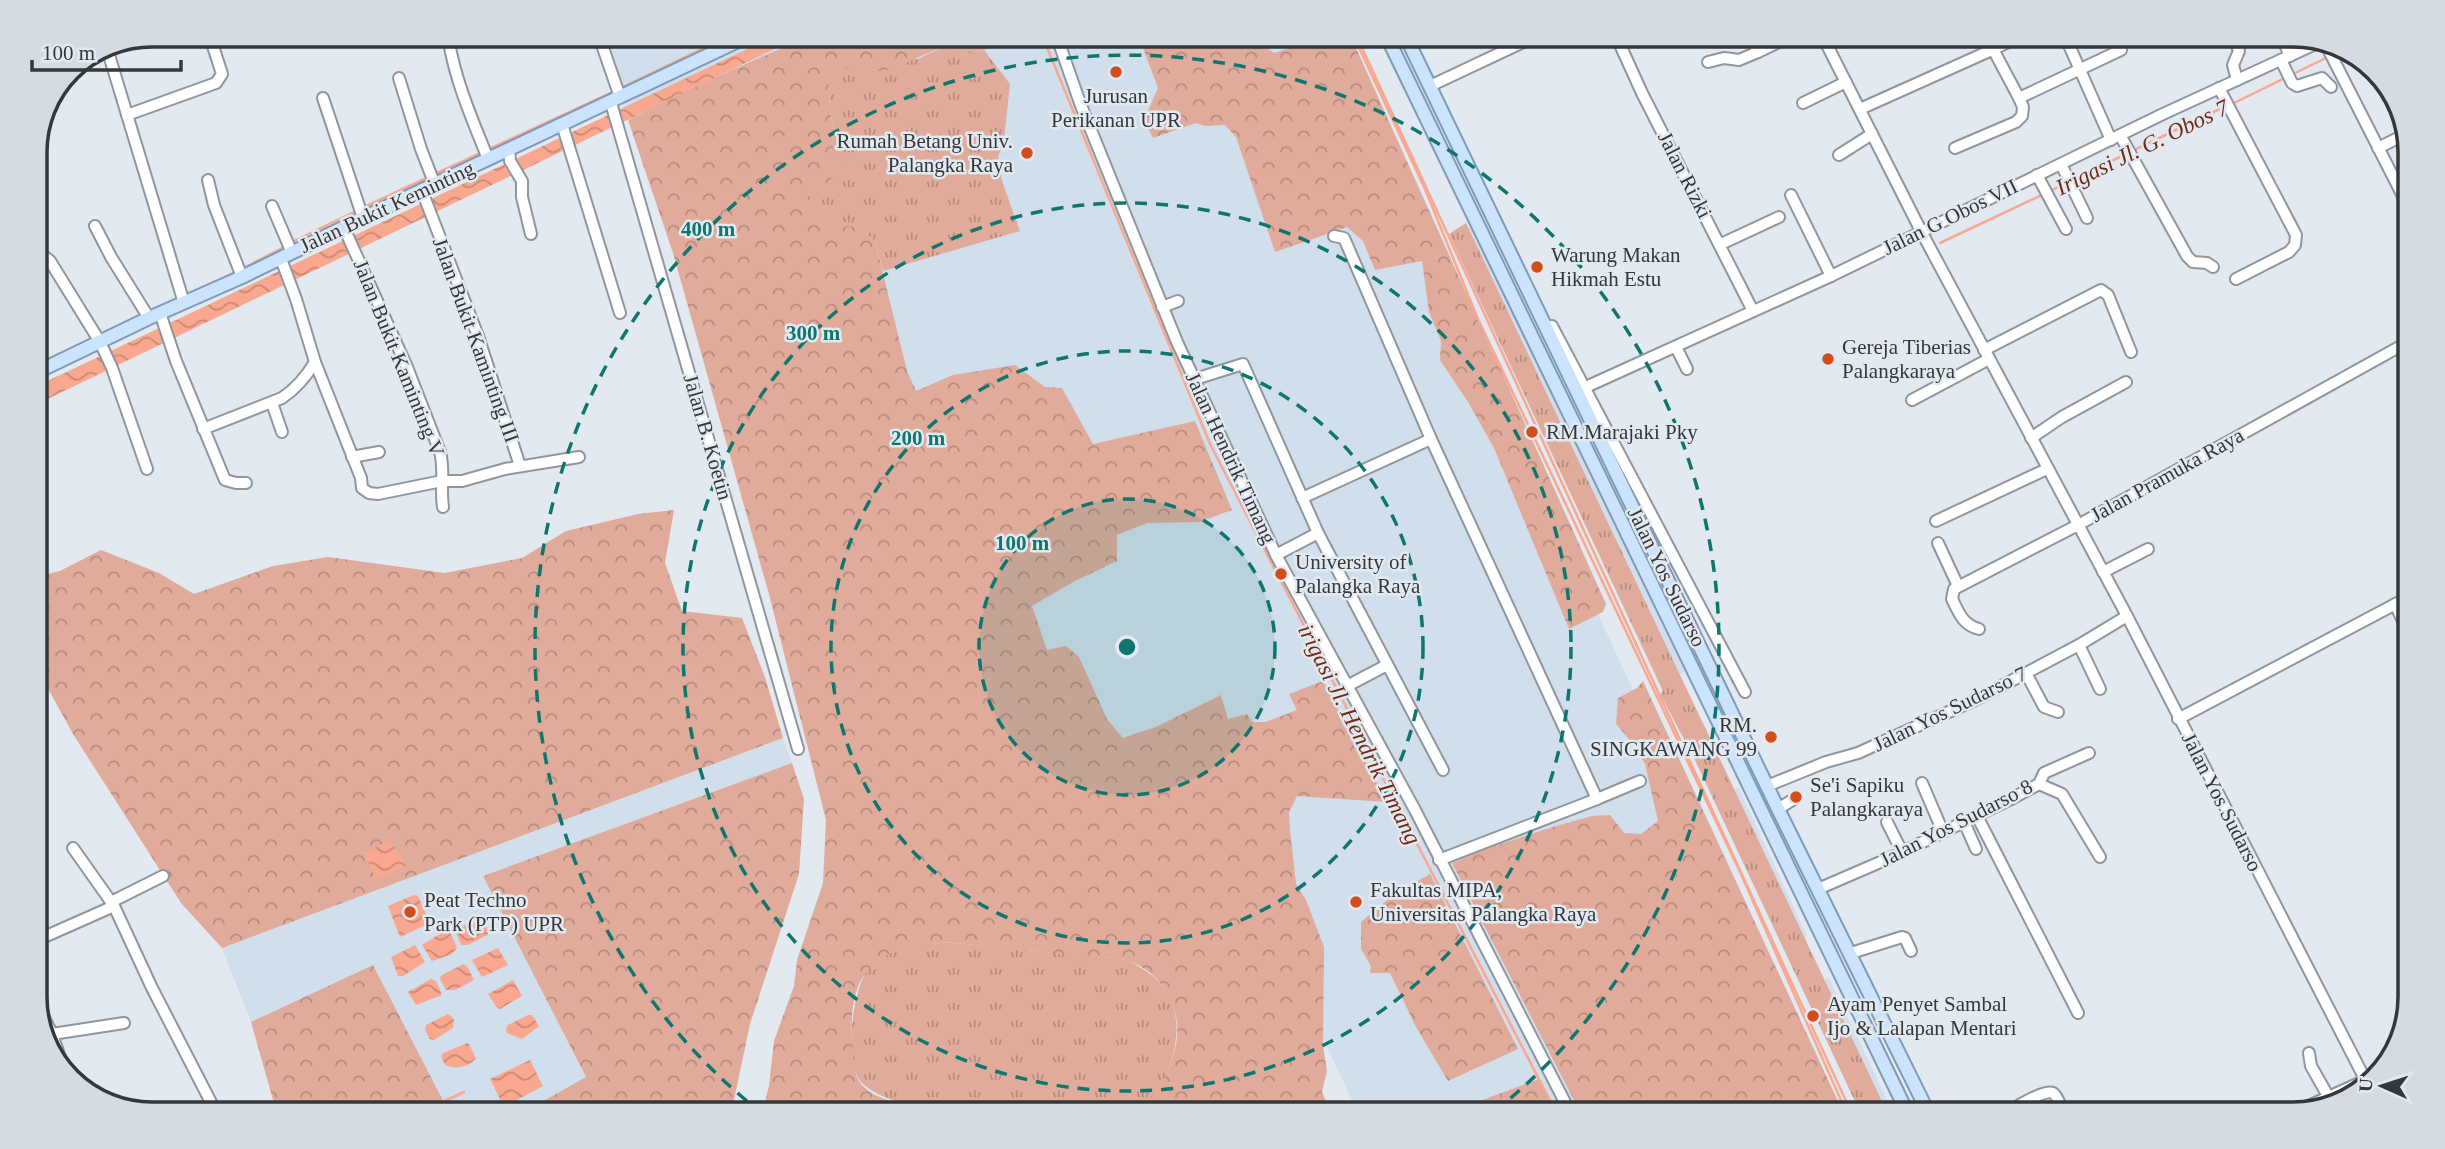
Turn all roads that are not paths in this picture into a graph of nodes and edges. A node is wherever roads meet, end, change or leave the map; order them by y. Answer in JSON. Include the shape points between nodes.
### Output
{"nodes":[{"id":1,"x":213,"y":47,"type":"edge"},
{"id":2,"x":450,"y":47,"type":"edge"},
{"id":3,"x":602,"y":47,"type":"edge"},
{"id":4,"x":726,"y":47,"type":"edge"},
{"id":5,"x":1060,"y":47,"type":"edge"},
{"id":6,"x":1392,"y":47,"type":"edge"},
{"id":7,"x":1411,"y":47,"type":"edge"},
{"id":8,"x":1513,"y":47,"type":"edge"},
{"id":9,"x":1621,"y":47,"type":"edge"},
{"id":10,"x":1755,"y":47,"type":"edge"},
{"id":11,"x":1768,"y":47,"type":"edge"},
{"id":12,"x":1828,"y":47,"type":"edge"},
{"id":13,"x":1997,"y":47,"type":"edge"},
{"id":14,"x":2071,"y":47,"type":"edge"},
{"id":15,"x":2238,"y":47,"type":"edge"},
{"id":16,"x":2283,"y":47,"type":"edge"},
{"id":17,"x":2307,"y":48,"type":"edge"},
{"id":18,"x":1993,"y":49,"type":"junction"},
{"id":19,"x":2121,"y":50,"type":"dead end"},
{"id":20,"x":1758,"y":52,"type":"junction"},
{"id":21,"x":2330,"y":54,"type":"edge"},
{"id":22,"x":110,"y":57,"type":"edge"},
{"id":23,"x":2285,"y":58,"type":"junction"},
{"id":24,"x":1708,"y":62,"type":"dead end"},
{"id":25,"x":2080,"y":68,"type":"junction"},
{"id":26,"x":399,"y":78,"type":"dead end"},
{"id":27,"x":2237,"y":80,"type":"junction"},
{"id":28,"x":1846,"y":82,"type":"junction"},
{"id":29,"x":1430,"y":86,"type":"junction"},
{"id":30,"x":2331,"y":87,"type":"dead end"},
{"id":31,"x":2219,"y":88,"type":"junction"},
{"id":32,"x":323,"y":98,"type":"dead end"},
{"id":33,"x":2019,"y":98,"type":"junction"},
{"id":34,"x":1803,"y":103,"type":"dead end"},
{"id":35,"x":615,"y":104,"type":"junction"},
{"id":36,"x":1860,"y":109,"type":"junction"},
{"id":37,"x":127,"y":115,"type":"junction"},
{"id":38,"x":564,"y":129,"type":"junction"},
{"id":39,"x":1872,"y":134,"type":"junction"},
{"id":40,"x":2115,"y":137,"type":"junction"},
{"id":41,"x":2397,"y":139,"type":"edge"},
{"id":42,"x":1955,"y":148,"type":"dead end"},
{"id":43,"x":2378,"y":148,"type":"junction"},
{"id":44,"x":510,"y":155,"type":"junction"},
{"id":45,"x":1839,"y":155,"type":"dead end"},
{"id":46,"x":488,"y":159,"type":"junction"},
{"id":47,"x":2061,"y":164,"type":"junction"},
{"id":48,"x":1469,"y":170,"type":"junction"},
{"id":49,"x":2037,"y":175,"type":"junction"},
{"id":50,"x":208,"y":180,"type":"dead end"},
{"id":51,"x":435,"y":185,"type":"junction"},
{"id":52,"x":2398,"y":187,"type":"edge"},
{"id":53,"x":1791,"y":195,"type":"dead end"},
{"id":54,"x":424,"y":196,"type":"junction"},
{"id":55,"x":1485,"y":203,"type":"junction"},
{"id":56,"x":272,"y":206,"type":"dead end"},
{"id":57,"x":1469,"y":210,"type":"junction"},
{"id":58,"x":1779,"y":217,"type":"dead end"},
{"id":59,"x":363,"y":218,"type":"junction"},
{"id":60,"x":2087,"y":218,"type":"dead end"},
{"id":61,"x":94,"y":226,"type":"dead end"},
{"id":62,"x":2066,"y":229,"type":"dead end"},
{"id":63,"x":1921,"y":231,"type":"junction"},
{"id":64,"x":346,"y":233,"type":"junction"},
{"id":65,"x":531,"y":234,"type":"dead end"},
{"id":66,"x":1334,"y":236,"type":"dead end"},
{"id":67,"x":1721,"y":244,"type":"junction"},
{"id":68,"x":47,"y":259,"type":"edge"},
{"id":69,"x":286,"y":260,"type":"junction"},
{"id":70,"x":2213,"y":267,"type":"dead end"},
{"id":71,"x":1831,"y":276,"type":"junction"},
{"id":72,"x":242,"y":277,"type":"junction"},
{"id":73,"x":2236,"y":279,"type":"dead end"},
{"id":74,"x":1178,"y":301,"type":"dead end"},
{"id":75,"x":184,"y":303,"type":"junction"},
{"id":76,"x":1162,"y":307,"type":"junction"},
{"id":77,"x":1753,"y":311,"type":"junction"},
{"id":78,"x":620,"y":313,"type":"dead end"},
{"id":79,"x":158,"y":319,"type":"junction"},
{"id":80,"x":102,"y":347,"type":"junction"},
{"id":81,"x":1676,"y":347,"type":"junction"},
{"id":82,"x":2398,"y":348,"type":"edge"},
{"id":83,"x":2132,"y":352,"type":"dead end"},
{"id":84,"x":1987,"y":355,"type":"junction"},
{"id":85,"x":315,"y":362,"type":"junction"},
{"id":86,"x":47,"y":368,"type":"edge"},
{"id":87,"x":1687,"y":369,"type":"dead end"},
{"id":88,"x":1195,"y":379,"type":"junction"},
{"id":89,"x":2126,"y":382,"type":"dead end"},
{"id":90,"x":1577,"y":391,"type":"junction"},
{"id":91,"x":1912,"y":400,"type":"dead end"},
{"id":92,"x":272,"y":403,"type":"junction"},
{"id":93,"x":203,"y":429,"type":"junction"},
{"id":94,"x":282,"y":432,"type":"dead end"},
{"id":95,"x":2031,"y":438,"type":"junction"},
{"id":96,"x":1431,"y":439,"type":"junction"},
{"id":97,"x":379,"y":452,"type":"dead end"},
{"id":98,"x":352,"y":457,"type":"junction"},
{"id":99,"x":579,"y":457,"type":"dead end"},
{"id":100,"x":520,"y":466,"type":"junction"},
{"id":101,"x":147,"y":469,"type":"dead end"},
{"id":102,"x":2048,"y":469,"type":"junction"},
{"id":103,"x":442,"y":481,"type":"junction"},
{"id":104,"x":246,"y":482,"type":"dead end"},
{"id":105,"x":1302,"y":498,"type":"junction"},
{"id":106,"x":443,"y":507,"type":"dead end"},
{"id":107,"x":1936,"y":521,"type":"dead end"},
{"id":108,"x":2078,"y":525,"type":"junction"},
{"id":109,"x":1318,"y":533,"type":"junction"},
{"id":110,"x":1938,"y":543,"type":"dead end"},
{"id":111,"x":2148,"y":549,"type":"dead end"},
{"id":112,"x":1276,"y":555,"type":"junction"},
{"id":113,"x":2103,"y":572,"type":"junction"},
{"id":114,"x":1958,"y":586,"type":"junction"},
{"id":115,"x":1672,"y":588,"type":"junction"},
{"id":116,"x":1657,"y":595,"type":"junction"},
{"id":117,"x":2398,"y":603,"type":"edge"},
{"id":118,"x":2127,"y":616,"type":"junction"},
{"id":119,"x":1979,"y":629,"type":"dead end"},
{"id":120,"x":2078,"y":645,"type":"junction"},
{"id":121,"x":1387,"y":665,"type":"junction"},
{"id":122,"x":2026,"y":673,"type":"junction"},
{"id":123,"x":1347,"y":686,"type":"junction"},
{"id":124,"x":2101,"y":689,"type":"dead end"},
{"id":125,"x":1745,"y":692,"type":"dead end"},
{"id":126,"x":2058,"y":712,"type":"dead end"},
{"id":127,"x":2178,"y":719,"type":"junction"},
{"id":128,"x":798,"y":748,"type":"dead end"},
{"id":129,"x":2089,"y":753,"type":"dead end"},
{"id":130,"x":1443,"y":770,"type":"dead end"},
{"id":131,"x":1640,"y":781,"type":"dead end"},
{"id":132,"x":1922,"y":783,"type":"dead end"},
{"id":133,"x":2039,"y":784,"type":"junction"},
{"id":134,"x":1767,"y":786,"type":"junction"},
{"id":135,"x":1597,"y":799,"type":"junction"},
{"id":136,"x":1794,"y":799,"type":"dead end"},
{"id":137,"x":1777,"y":809,"type":"junction"},
{"id":138,"x":1977,"y":816,"type":"junction"},
{"id":139,"x":1887,"y":822,"type":"dead end"},
{"id":140,"x":1964,"y":822,"type":"junction"},
{"id":141,"x":1943,"y":832,"type":"junction"},
{"id":142,"x":73,"y":848,"type":"dead end"},
{"id":143,"x":1976,"y":849,"type":"dead end"},
{"id":144,"x":1902,"y":852,"type":"junction"},
{"id":145,"x":2100,"y":857,"type":"dead end"},
{"id":146,"x":1439,"y":860,"type":"junction"},
{"id":147,"x":163,"y":876,"type":"dead end"},
{"id":148,"x":1818,"y":889,"type":"junction"},
{"id":149,"x":112,"y":904,"type":"junction"},
{"id":150,"x":47,"y":936,"type":"edge"},
{"id":151,"x":1912,"y":951,"type":"dead end"},
{"id":152,"x":1851,"y":953,"type":"junction"},
{"id":153,"x":2078,"y":1013,"type":"dead end"},
{"id":154,"x":124,"y":1023,"type":"dead end"},
{"id":155,"x":54,"y":1034,"type":"edge"},
{"id":156,"x":2350,"y":1051,"type":"edge"},
{"id":157,"x":2309,"y":1053,"type":"dead end"},
{"id":158,"x":1912,"y":1082,"type":"junction"},
{"id":159,"x":1896,"y":1090,"type":"junction"},
{"id":160,"x":2328,"y":1096,"type":"edge"},
{"id":161,"x":211,"y":1102,"type":"edge"},
{"id":162,"x":1565,"y":1102,"type":"edge"},
{"id":163,"x":1902,"y":1102,"type":"edge"},
{"id":164,"x":1923,"y":1102,"type":"edge"},
{"id":165,"x":2026,"y":1102,"type":"edge"},
{"id":166,"x":2059,"y":1102,"type":"edge"}],
"edges":[{"from":1,"to":37,"type":"street","via":[[222,74],[216,83]]},
{"from":2,"to":46,"type":"street"},
{"from":3,"to":35,"type":"street"},
{"from":4,"to":35,"type":"main road","name":"Jalan Bukit Keminting"},
{"from":5,"to":76,"type":"street","name":"Jalan Hendrik Timang"},
{"from":6,"to":57,"type":"main road","name":"Jalan Yos Sudarso"},
{"from":7,"to":29,"type":"main road","name":"Jalan Yos Sudarso"},
{"from":8,"to":29,"type":"street"},
{"from":9,"to":67,"type":"street","name":"Jalan Rizki"},
{"from":10,"to":20,"type":"street"},
{"from":11,"to":20,"type":"street"},
{"from":12,"to":28,"type":"street","name":"Jalan Pramuka Raya"},
{"from":13,"to":18,"type":"street"},
{"from":14,"to":25,"type":"street"},
{"from":15,"to":27,"type":"street","via":[[2233,65]]},
{"from":16,"to":23,"type":"street"},
{"from":17,"to":23,"type":"street","name":"Jalan G Obos VII"},
{"from":18,"to":33,"type":"street"},
{"from":18,"to":36,"type":"street"},
{"from":19,"to":25,"type":"street"},
{"from":20,"to":24,"type":"street","via":[[1739,60]]},
{"from":21,"to":43,"type":"street"},
{"from":22,"to":37,"type":"street"},
{"from":23,"to":27,"type":"street","name":"Jalan G Obos VII"},
{"from":23,"to":30,"type":"street","via":[[2292,83],[2297,86],[2322,78]]},
{"from":25,"to":33,"type":"street"},
{"from":25,"to":40,"type":"street"},
{"from":26,"to":51,"type":"street"},
{"from":27,"to":31,"type":"street","name":"Jalan G Obos VII"},
{"from":28,"to":34,"type":"street"},
{"from":28,"to":36,"type":"street","name":"Jalan Pramuka Raya"},
{"from":29,"to":48,"type":"main road","name":"Jalan Yos Sudarso"},
{"from":31,"to":40,"type":"street","name":"Jalan G Obos VII"},
{"from":31,"to":73,"type":"street","via":[[2296,235],[2289,252]]},
{"from":32,"to":59,"type":"street"},
{"from":33,"to":42,"type":"street","via":[[2020,120]]},
{"from":35,"to":38,"type":"main road","name":"Jalan Bukit Keminting"},
{"from":35,"to":128,"type":"street","name":"Jalan B. Koetin"},
{"from":36,"to":39,"type":"street","name":"Jalan Pramuka Raya"},
{"from":37,"to":75,"type":"street"},
{"from":38,"to":44,"type":"main road","name":"Jalan Bukit Keminting"},
{"from":38,"to":78,"type":"street"},
{"from":39,"to":45,"type":"street"},
{"from":39,"to":63,"type":"street","name":"Jalan Pramuka Raya"},
{"from":40,"to":47,"type":"street","name":"Jalan G Obos VII"},
{"from":40,"to":70,"type":"street","via":[[2186,256]]},
{"from":41,"to":43,"type":"street"},
{"from":43,"to":52,"type":"street"},
{"from":44,"to":46,"type":"main road","name":"Jalan Bukit Keminting"},
{"from":44,"to":65,"type":"street","via":[[522,181]]},
{"from":46,"to":51,"type":"main road","name":"Jalan Bukit Keminting"},
{"from":47,"to":49,"type":"street","name":"Jalan G Obos VII"},
{"from":47,"to":60,"type":"street"},
{"from":48,"to":55,"type":"main road","name":"Jalan Yos Sudarso"},
{"from":48,"to":125,"type":"street"},
{"from":49,"to":62,"type":"street"},
{"from":49,"to":63,"type":"street","name":"Jalan G Obos VII"},
{"from":50,"to":72,"type":"street"},
{"from":51,"to":54,"type":"main road","name":"Jalan Bukit Keminting"},
{"from":53,"to":71,"type":"street"},
{"from":54,"to":59,"type":"main road","name":"Jalan Bukit Keminting"},
{"from":54,"to":100,"type":"street","name":"Jalan Bukit Kaminting III","via":[[478,337]]},
{"from":55,"to":57,"type":"main road"},
{"from":55,"to":90,"type":"main road","name":"Jalan Yos Sudarso"},
{"from":56,"to":69,"type":"street"},
{"from":57,"to":116,"type":"main road","name":"Jalan Yos Sudarso"},
{"from":58,"to":67,"type":"street"},
{"from":59,"to":64,"type":"main road","name":"Jalan Bukit Keminting"},
{"from":61,"to":79,"type":"street"},
{"from":63,"to":71,"type":"street","name":"Jalan G Obos VII"},
{"from":63,"to":84,"type":"street","name":"Jalan Pramuka Raya"},
{"from":64,"to":69,"type":"main road","name":"Jalan Bukit Keminting"},
{"from":64,"to":103,"type":"street","name":"Jalan Bukit Kaminting V","via":[[440,452]]},
{"from":66,"to":96,"type":"street","via":[[1344,238]]},
{"from":67,"to":77,"type":"street","name":"Jalan Rizki"},
{"from":68,"to":80,"type":"street"},
{"from":69,"to":72,"type":"main road","name":"Jalan Bukit Keminting"},
{"from":69,"to":85,"type":"street"},
{"from":71,"to":77,"type":"street","name":"Jalan G Obos VII"},
{"from":72,"to":75,"type":"main road","name":"Jalan Bukit Keminting"},
{"from":74,"to":76,"type":"street"},
{"from":75,"to":79,"type":"main road","name":"Jalan Bukit Keminting"},
{"from":76,"to":88,"type":"street","name":"Jalan Hendrik Timang"},
{"from":77,"to":81,"type":"street","name":"Jalan G Obos VII"},
{"from":79,"to":80,"type":"main road","name":"Jalan Bukit Keminting"},
{"from":79,"to":93,"type":"street"},
{"from":80,"to":86,"type":"main road","name":"Jalan Bukit Keminting"},
{"from":80,"to":101,"type":"street"},
{"from":81,"to":87,"type":"street"},
{"from":81,"to":90,"type":"street","name":"Jalan G Obos VII"},
{"from":82,"to":108,"type":"street","name":"Jalan Pramuka Raya"},
{"from":83,"to":84,"type":"street","via":[[2108,295],[2101,290]]},
{"from":84,"to":91,"type":"street"},
{"from":84,"to":95,"type":"street","name":"Jalan Pramuka Raya"},
{"from":85,"to":92,"type":"street","via":[[293,391]]},
{"from":85,"to":98,"type":"street"},
{"from":88,"to":105,"type":"street","via":[[1243,364]]},
{"from":88,"to":112,"type":"street","name":"Jalan Hendrik Timang"},
{"from":89,"to":95,"type":"street"},
{"from":90,"to":115,"type":"main road","name":"Jalan Yos Sudarso"},
{"from":92,"to":93,"type":"street"},
{"from":92,"to":94,"type":"street"},
{"from":93,"to":104,"type":"street","via":[[225,480]]},
{"from":95,"to":102,"type":"street","name":"Jalan Pramuka Raya"},
{"from":96,"to":105,"type":"street"},
{"from":96,"to":135,"type":"street"},
{"from":97,"to":98,"type":"street"},
{"from":98,"to":103,"type":"street","via":[[362,488],[369,494]]},
{"from":99,"to":100,"type":"street"},
{"from":100,"to":103,"type":"street","via":[[462,481]]},
{"from":102,"to":107,"type":"street"},
{"from":102,"to":108,"type":"street","name":"Jalan Pramuka Raya"},
{"from":103,"to":106,"type":"street","name":"Jalan Bukit Kaminting V"},
{"from":105,"to":109,"type":"street"},
{"from":108,"to":113,"type":"street","name":"Jalan Yos Sudarso"},
{"from":108,"to":114,"type":"street"},
{"from":109,"to":112,"type":"street"},
{"from":109,"to":121,"type":"street"},
{"from":110,"to":114,"type":"street"},
{"from":111,"to":113,"type":"street"},
{"from":112,"to":123,"type":"street","name":"Jalan Hendrik Timang"},
{"from":113,"to":118,"type":"street","name":"Jalan Yos Sudarso"},
{"from":114,"to":119,"type":"street","via":[[1952,599],[1965,622]]},
{"from":115,"to":116,"type":"main road"},
{"from":115,"to":134,"type":"main road","name":"Jalan Yos Sudarso"},
{"from":116,"to":159,"type":"main road","name":"Jalan Yos Sudarso"},
{"from":117,"to":127,"type":"street"},
{"from":118,"to":120,"type":"street","name":"Jalan Yos Sudarso 7"},
{"from":118,"to":127,"type":"street","name":"Jalan Yos Sudarso"},
{"from":120,"to":122,"type":"street","name":"Jalan Yos Sudarso 7"},
{"from":120,"to":124,"type":"street"},
{"from":121,"to":123,"type":"street"},
{"from":121,"to":130,"type":"street"},
{"from":122,"to":126,"type":"street","via":[[2044,707]]},
{"from":122,"to":134,"type":"street","name":"Jalan Yos Sudarso 7","via":[[1858,753]]},
{"from":123,"to":146,"type":"street","name":"Jalan Hendrik Timang"},
{"from":127,"to":156,"type":"street","name":"Jalan Yos Sudarso"},
{"from":129,"to":133,"type":"street","name":"Jalan Yos Sudarso 8","via":[[2044,773]]},
{"from":131,"to":135,"type":"street"},
{"from":132,"to":141,"type":"street"},
{"from":133,"to":138,"type":"street","name":"Jalan Yos Sudarso 8"},
{"from":133,"to":145,"type":"street","via":[[2062,794]]},
{"from":134,"to":137,"type":"main road","name":"Jalan Yos Sudarso"},
{"from":135,"to":146,"type":"street"},
{"from":136,"to":137,"type":"street"},
{"from":137,"to":148,"type":"main road","name":"Jalan Yos Sudarso"},
{"from":138,"to":140,"type":"street","name":"Jalan Yos Sudarso 8"},
{"from":138,"to":153,"type":"street"},
{"from":139,"to":144,"type":"street"},
{"from":140,"to":141,"type":"street","name":"Jalan Yos Sudarso 8"},
{"from":140,"to":143,"type":"street"},
{"from":141,"to":144,"type":"street","name":"Jalan Yos Sudarso 8"},
{"from":142,"to":149,"type":"street"},
{"from":144,"to":148,"type":"street","name":"Jalan Yos Sudarso 8"},
{"from":146,"to":162,"type":"street","name":"Jalan Hendrik Timang"},
{"from":147,"to":149,"type":"street"},
{"from":148,"to":152,"type":"main road","name":"Jalan Yos Sudarso"},
{"from":149,"to":150,"type":"street"},
{"from":149,"to":161,"type":"street"},
{"from":151,"to":152,"type":"street","via":[[1902,937]]},
{"from":152,"to":158,"type":"main road","name":"Jalan Yos Sudarso"},
{"from":154,"to":155,"type":"street"},
{"from":157,"to":160,"type":"street"},
{"from":158,"to":159,"type":"main road"},
{"from":158,"to":164,"type":"main road","name":"Jalan Yos Sudarso"},
{"from":159,"to":163,"type":"main road","name":"Jalan Yos Sudarso"},
{"from":165,"to":166,"type":"street","via":[[2050,1092]]}]}
